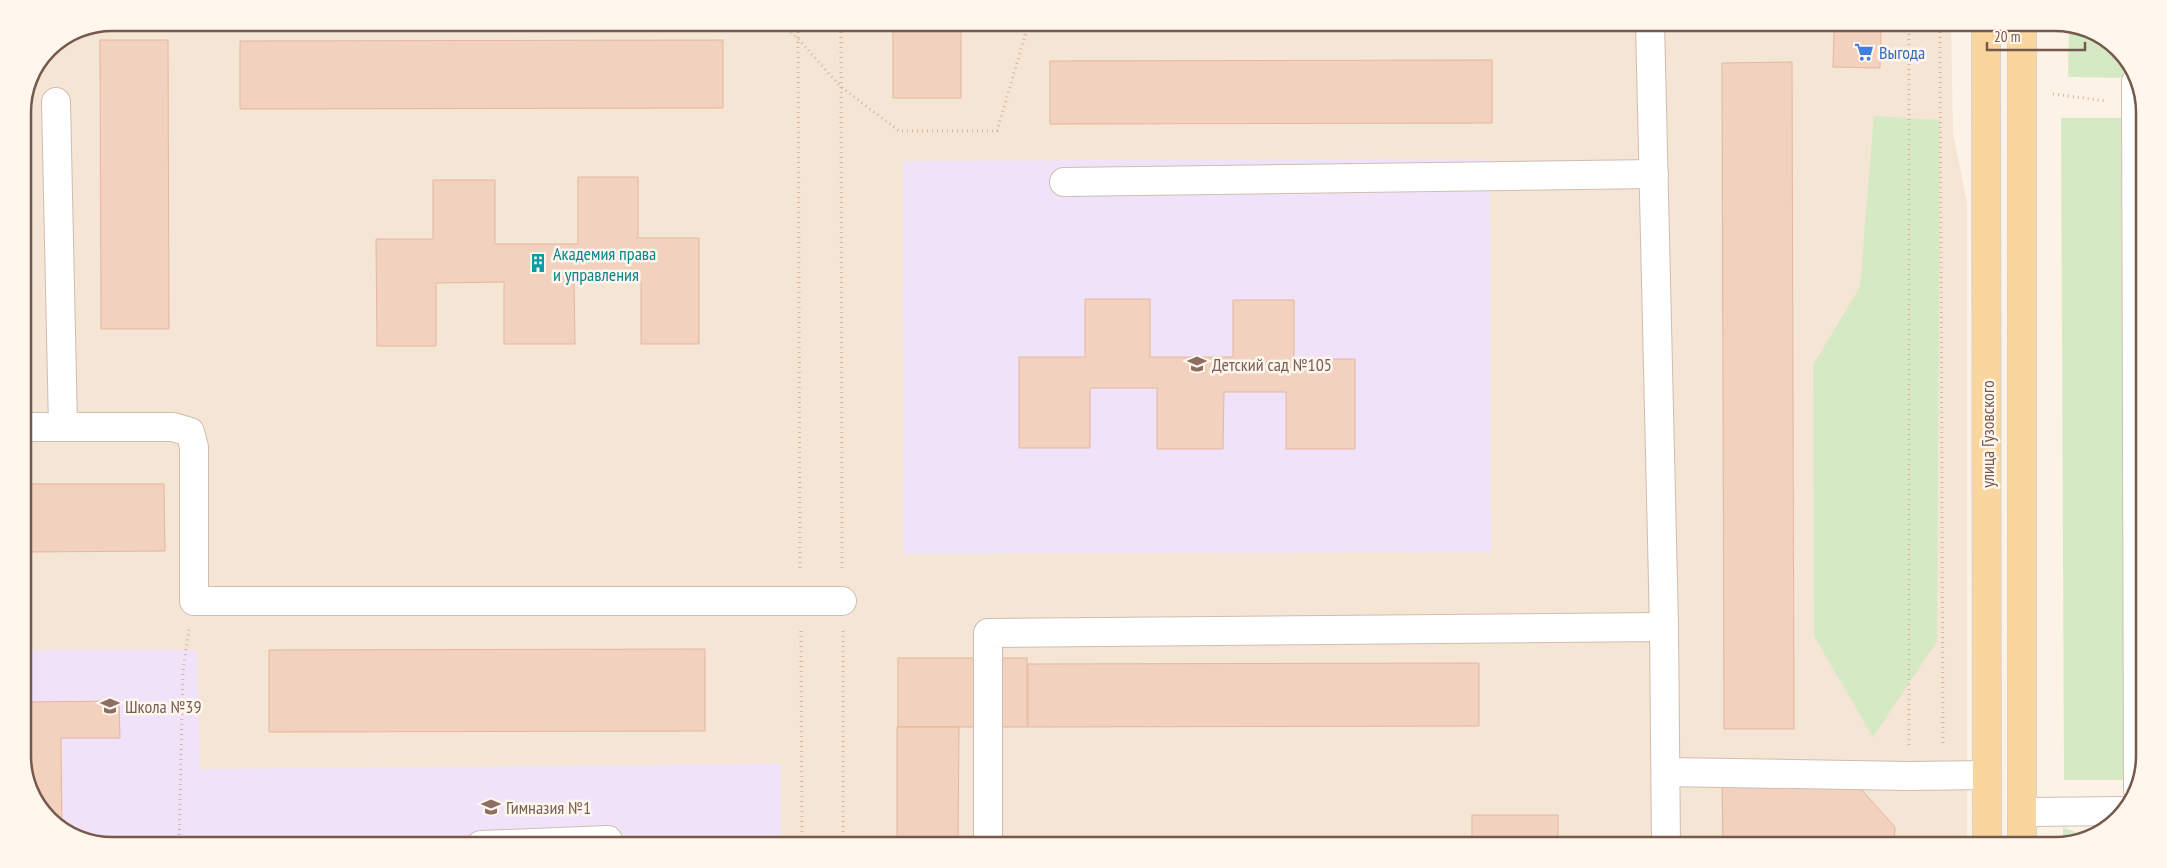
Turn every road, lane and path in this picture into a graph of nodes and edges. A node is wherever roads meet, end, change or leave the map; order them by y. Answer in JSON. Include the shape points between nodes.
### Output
{"nodes":[{"id":1,"x":790,"y":31,"type":"edge"},
{"id":2,"x":798,"y":31,"type":"edge"},
{"id":3,"x":841,"y":31,"type":"edge"},
{"id":4,"x":1026,"y":31,"type":"edge"},
{"id":5,"x":1650,"y":31,"type":"edge"},
{"id":6,"x":1909,"y":31,"type":"edge"},
{"id":7,"x":1940,"y":31,"type":"edge"},
{"id":8,"x":1986,"y":31,"type":"edge"},
{"id":9,"x":2022,"y":31,"type":"edge"},
{"id":10,"x":798,"y":39,"type":"junction"},
{"id":11,"x":841,"y":88,"type":"junction"},
{"id":12,"x":2053,"y":94,"type":"dead end"},
{"id":13,"x":2134,"y":97,"type":"edge"},
{"id":14,"x":56,"y":102,"type":"dead end"},
{"id":15,"x":1654,"y":174,"type":"junction"},
{"id":16,"x":1064,"y":182,"type":"dead end"},
{"id":17,"x":31,"y":427,"type":"edge"},
{"id":18,"x":63,"y":427,"type":"junction"},
{"id":19,"x":800,"y":600,"type":"junction"},
{"id":20,"x":194,"y":601,"type":"junction"},
{"id":21,"x":842,"y":601,"type":"junction"},
{"id":22,"x":1664,"y":628,"type":"junction"},
{"id":23,"x":1666,"y":772,"type":"junction"},
{"id":24,"x":2022,"y":774,"type":"junction"},
{"id":25,"x":1987,"y":775,"type":"junction"},
{"id":26,"x":1909,"y":776,"type":"junction"},
{"id":27,"x":1943,"y":776,"type":"junction"},
{"id":28,"x":2114,"y":811,"type":"edge"},
{"id":29,"x":2022,"y":812,"type":"junction"},
{"id":30,"x":1987,"y":813,"type":"junction"},
{"id":31,"x":180,"y":837,"type":"edge"},
{"id":32,"x":802,"y":837,"type":"edge"},
{"id":33,"x":843,"y":837,"type":"edge"},
{"id":34,"x":988,"y":837,"type":"edge"},
{"id":35,"x":1666,"y":837,"type":"edge"},
{"id":36,"x":1987,"y":837,"type":"edge"},
{"id":37,"x":2022,"y":837,"type":"edge"}],
"edges":[{"from":1,"to":10,"type":"path"},
{"from":2,"to":10,"type":"path"},
{"from":3,"to":11,"type":"path"},
{"from":4,"to":11,"type":"path","via":[[997,131],[899,131]]},
{"from":5,"to":15,"type":"lane"},
{"from":6,"to":26,"type":"path"},
{"from":7,"to":27,"type":"path"},
{"from":8,"to":25,"type":"main road","name":"улица Гузовского"},
{"from":9,"to":24,"type":"main road","name":"улица Гузовского"},
{"from":10,"to":11,"type":"path"},
{"from":10,"to":19,"type":"path"},
{"from":11,"to":21,"type":"path"},
{"from":12,"to":13,"type":"path"},
{"from":14,"to":18,"type":"lane"},
{"from":15,"to":16,"type":"lane"},
{"from":15,"to":22,"type":"lane"},
{"from":17,"to":18,"type":"lane"},
{"from":18,"to":20,"type":"lane","via":[[173,427],[190,432],[194,448]]},
{"from":19,"to":20,"type":"lane"},
{"from":19,"to":21,"type":"lane"},
{"from":19,"to":32,"type":"path"},
{"from":20,"to":31,"type":"path","via":[[183,669]]},
{"from":21,"to":33,"type":"path"},
{"from":22,"to":23,"type":"lane"},
{"from":22,"to":34,"type":"lane","via":[[988,633]]},
{"from":23,"to":26,"type":"lane"},
{"from":23,"to":35,"type":"lane"},
{"from":24,"to":25,"type":"main road"},
{"from":24,"to":29,"type":"main road","name":"улица Гузовского"},
{"from":25,"to":27,"type":"lane"},
{"from":25,"to":30,"type":"main road","name":"улица Гузовского"},
{"from":26,"to":27,"type":"lane"},
{"from":28,"to":29,"type":"lane"},
{"from":29,"to":30,"type":"main road"},
{"from":29,"to":37,"type":"main road","name":"улица Гузовского"},
{"from":30,"to":36,"type":"main road","name":"улица Гузовского"}]}
